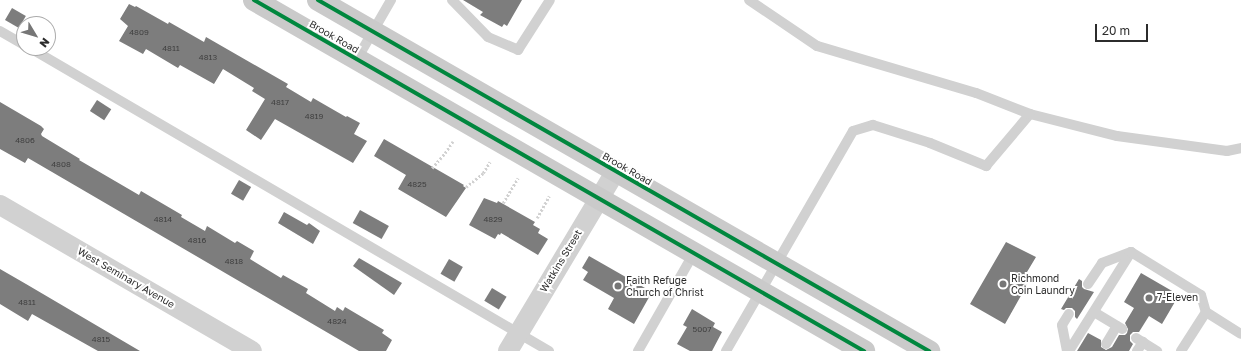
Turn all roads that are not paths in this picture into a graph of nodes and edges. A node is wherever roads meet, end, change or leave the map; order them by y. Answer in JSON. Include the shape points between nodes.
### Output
{"nodes":[{"id":1,"x":254,"y":0,"type":"edge"},
{"id":2,"x":318,"y":0,"type":"edge"},
{"id":3,"x":391,"y":0,"type":"edge"},
{"id":4,"x":452,"y":0,"type":"edge"},
{"id":5,"x":550,"y":0,"type":"edge"},
{"id":6,"x":749,"y":0,"type":"edge"},
{"id":7,"x":0,"y":31,"type":"edge"},
{"id":8,"x":373,"y":32,"type":"junction"},
{"id":9,"x":16,"y":40,"type":"edge"},
{"id":10,"x":44,"y":56,"type":"edge"},
{"id":11,"x":357,"y":59,"type":"junction"},
{"id":12,"x":1030,"y":114,"type":"junction"},
{"id":13,"x":1241,"y":148,"type":"edge"},
{"id":14,"x":615,"y":172,"type":"junction"},
{"id":15,"x":598,"y":198,"type":"junction"},
{"id":16,"x":0,"y":205,"type":"edge"},
{"id":17,"x":1131,"y":252,"type":"junction"},
{"id":18,"x":694,"y":253,"type":"junction"},
{"id":19,"x":777,"y":264,"type":"junction"},
{"id":20,"x":1088,"y":284,"type":"dead end"},
{"id":21,"x":760,"y":291,"type":"junction"},
{"id":22,"x":1094,"y":312,"type":"junction"},
{"id":23,"x":1206,"y":312,"type":"junction"},
{"id":24,"x":1070,"y":314,"type":"dead end"},
{"id":25,"x":519,"y":333,"type":"junction"},
{"id":26,"x":1241,"y":334,"type":"edge"},
{"id":27,"x":1106,"y":344,"type":"dead end"},
{"id":28,"x":252,"y":351,"type":"edge"},
{"id":29,"x":508,"y":351,"type":"edge"},
{"id":30,"x":549,"y":351,"type":"edge"},
{"id":31,"x":638,"y":351,"type":"edge"},
{"id":32,"x":726,"y":351,"type":"edge"},
{"id":33,"x":864,"y":351,"type":"edge"},
{"id":34,"x":929,"y":351,"type":"edge"},
{"id":35,"x":1068,"y":351,"type":"edge"},
{"id":36,"x":1137,"y":351,"type":"edge"},
{"id":37,"x":1157,"y":351,"type":"edge"},
{"id":38,"x":1181,"y":351,"type":"edge"}],
"edges":[{"from":1,"to":11,"type":"main road","name":"Brook Road"},
{"from":2,"to":8,"type":"main road","name":"Brook Road"},
{"from":3,"to":8,"type":"lane"},
{"from":4,"to":5,"type":"lane","via":[[488,37],[518,50]]},
{"from":6,"to":12,"type":"lane","via":[[817,46],[976,93]]},
{"from":7,"to":9,"type":"lane"},
{"from":8,"to":11,"type":"lane"},
{"from":8,"to":14,"type":"main road","name":"Brook Road"},
{"from":10,"to":25,"type":"lane"},
{"from":11,"to":15,"type":"main road","name":"Brook Road"},
{"from":12,"to":13,"type":"lane","via":[[1117,136],[1227,151]]},
{"from":12,"to":19,"type":"lane","via":[[986,166],[930,143],[873,125],[853,131]]},
{"from":14,"to":15,"type":"street","name":"Watkins Street"},
{"from":14,"to":19,"type":"main road","name":"Brook Road"},
{"from":15,"to":18,"type":"main road","name":"Brook Road"},
{"from":15,"to":25,"type":"street","name":"Watkins Street"},
{"from":16,"to":28,"type":"street","name":"West Seminary Avenue"},
{"from":17,"to":20,"type":"lane","via":[[1102,262]]},
{"from":17,"to":22,"type":"lane"},
{"from":17,"to":23,"type":"lane","via":[[1201,295]]},
{"from":18,"to":21,"type":"main road","name":"Brook Road"},
{"from":18,"to":31,"type":"lane"},
{"from":19,"to":21,"type":"lane"},
{"from":19,"to":34,"type":"main road","name":"Brook Road"},
{"from":21,"to":32,"type":"lane"},
{"from":21,"to":33,"type":"main road","name":"Brook Road"},
{"from":22,"to":27,"type":"lane","via":[[1120,328]]},
{"from":22,"to":35,"type":"lane"},
{"from":23,"to":26,"type":"lane"},
{"from":23,"to":38,"type":"lane"},
{"from":24,"to":35,"type":"lane","via":[[1062,325]]},
{"from":25,"to":29,"type":"street","name":"Watkins Street"},
{"from":25,"to":30,"type":"lane"},
{"from":36,"to":37,"type":"lane","via":[[1140,340]]}]}
